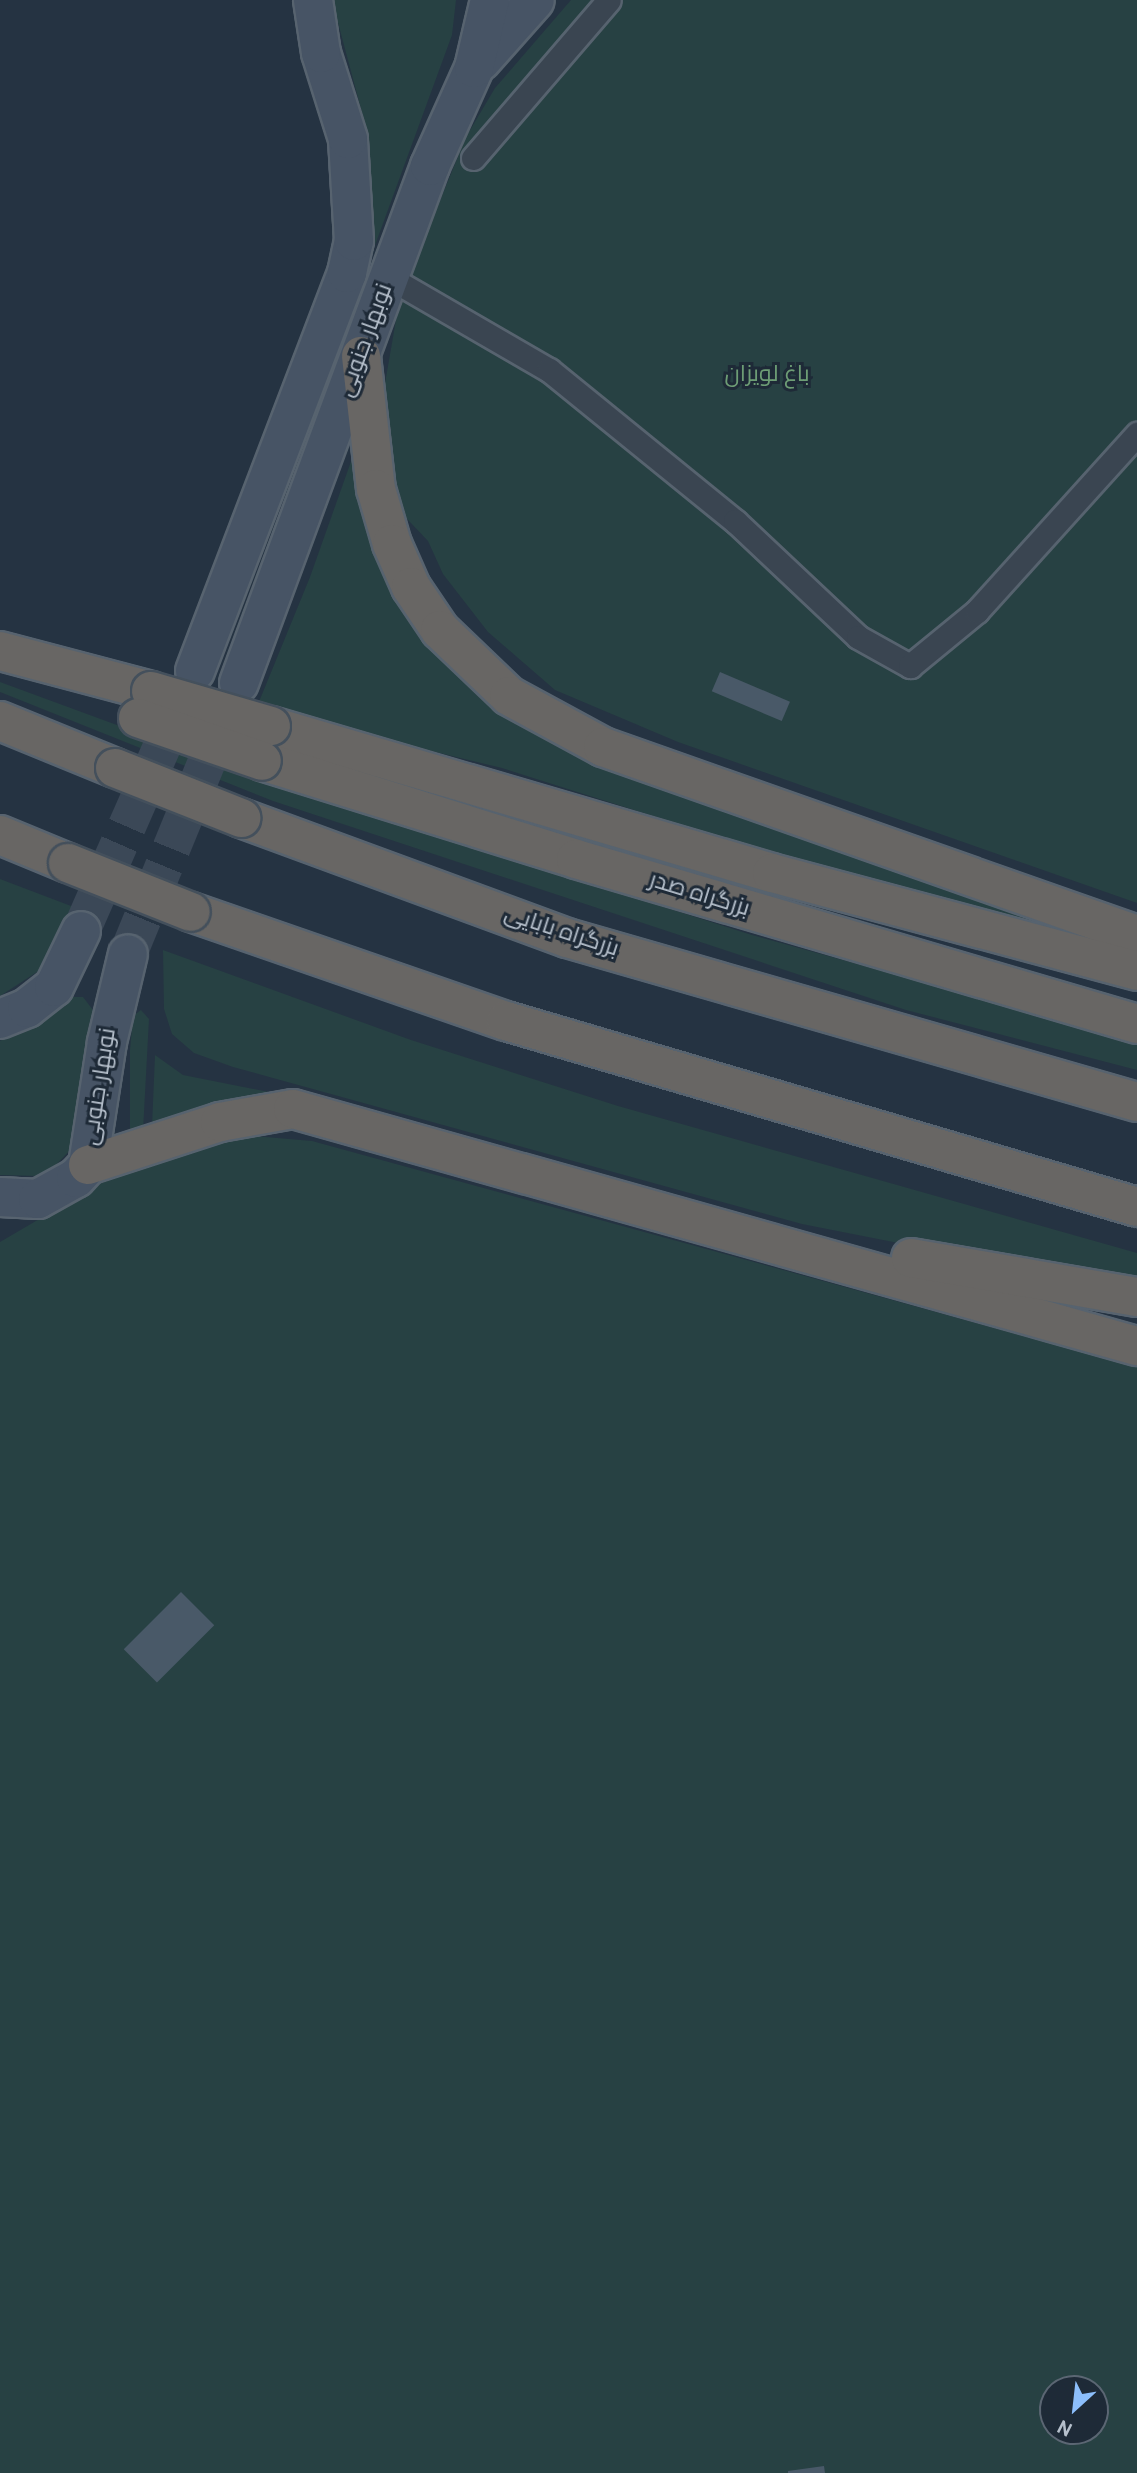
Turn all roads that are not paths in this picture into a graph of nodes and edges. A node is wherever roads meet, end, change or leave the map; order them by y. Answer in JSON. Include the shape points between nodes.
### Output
{"nodes":[{"id":1,"x":313,"y":0,"type":"edge"},
{"id":2,"x":490,"y":0,"type":"edge"},
{"id":3,"x":535,"y":0,"type":"edge"},
{"id":4,"x":609,"y":0,"type":"edge"},
{"id":5,"x":474,"y":68,"type":"junction"},
{"id":6,"x":473,"y":158,"type":"dead end"},
{"id":7,"x":390,"y":278,"type":"junction"},
{"id":8,"x":361,"y":356,"type":"junction"},
{"id":9,"x":1137,"y":434,"type":"edge"},
{"id":10,"x":0,"y":652,"type":"edge"},
{"id":11,"x":0,"y":666,"type":"edge"},
{"id":12,"x":195,"y":671,"type":"tunnel mouth"},
{"id":13,"x":239,"y":683,"type":"tunnel mouth"},
{"id":14,"x":145,"y":705,"type":"junction"},
{"id":15,"x":0,"y":721,"type":"edge"},
{"id":16,"x":267,"y":743,"type":"junction"},
{"id":17,"x":0,"y":835,"type":"edge"},
{"id":18,"x":81,"y":931,"type":"tunnel mouth"},
{"id":19,"x":1137,"y":935,"type":"edge"},
{"id":20,"x":128,"y":954,"type":"tunnel mouth"},
{"id":21,"x":1137,"y":971,"type":"edge"},
{"id":22,"x":0,"y":1019,"type":"edge"},
{"id":23,"x":1137,"y":1024,"type":"edge"},
{"id":24,"x":1137,"y":1102,"type":"edge"},
{"id":25,"x":88,"y":1165,"type":"junction"},
{"id":26,"x":0,"y":1197,"type":"edge"},
{"id":27,"x":1137,"y":1207,"type":"edge"},
{"id":28,"x":719,"y":1225,"type":"junction"},
{"id":29,"x":1137,"y":1297,"type":"edge"},
{"id":30,"x":1137,"y":1346,"type":"edge"}],
"edges":[{"from":1,"to":12,"type":"main road","name":"نوبهار جنوبی","via":[[321,53],[348,139],[354,241],[346,273]]},
{"from":2,"to":5,"type":"main road","name":"نوبهار جنوبی"},
{"from":3,"to":5,"type":"main road"},
{"from":4,"to":6,"type":"lane"},
{"from":5,"to":7,"type":"main road","name":"نوبهار جنوبی","via":[[430,166]]},
{"from":7,"to":8,"type":"main road","name":"نوبهار جنوبی"},
{"from":7,"to":9,"type":"lane","via":[[549,370],[735,521],[858,637],[910,666],[977,611]]},
{"from":8,"to":13,"type":"main road","name":"نوبهار جنوبی"},
{"from":8,"to":19,"type":"highway","via":[[376,489],[392,544],[411,587],[440,630],[509,696],[603,747]]},
{"from":10,"to":14,"type":"highway"},
{"from":11,"to":14,"type":"highway"},
{"from":14,"to":16,"type":"highway","bridge":true},
{"from":15,"to":24,"type":"highway","name":"بزرگراه بابایی","bridge":true,"via":[[241,818],[566,938]]},
{"from":16,"to":21,"type":"highway"},
{"from":16,"to":23,"type":"highway","name":"بزرگراه صدر","via":[[589,863]]},
{"from":17,"to":27,"type":"highway","bridge":true,"via":[[191,912],[506,1021]]},
{"from":18,"to":22,"type":"main road","via":[[54,987],[27,1008]]},
{"from":20,"to":25,"type":"main road","name":"نوبهار جنوبی","via":[[107,1042]]},
{"from":25,"to":26,"type":"main road","name":"نوبهار جنوبی","via":[[76,1178],[38,1199]]},
{"from":25,"to":28,"type":"highway","via":[[220,1122],[293,1109]]},
{"from":28,"to":29,"type":"highway"},
{"from":28,"to":30,"type":"highway"}]}
